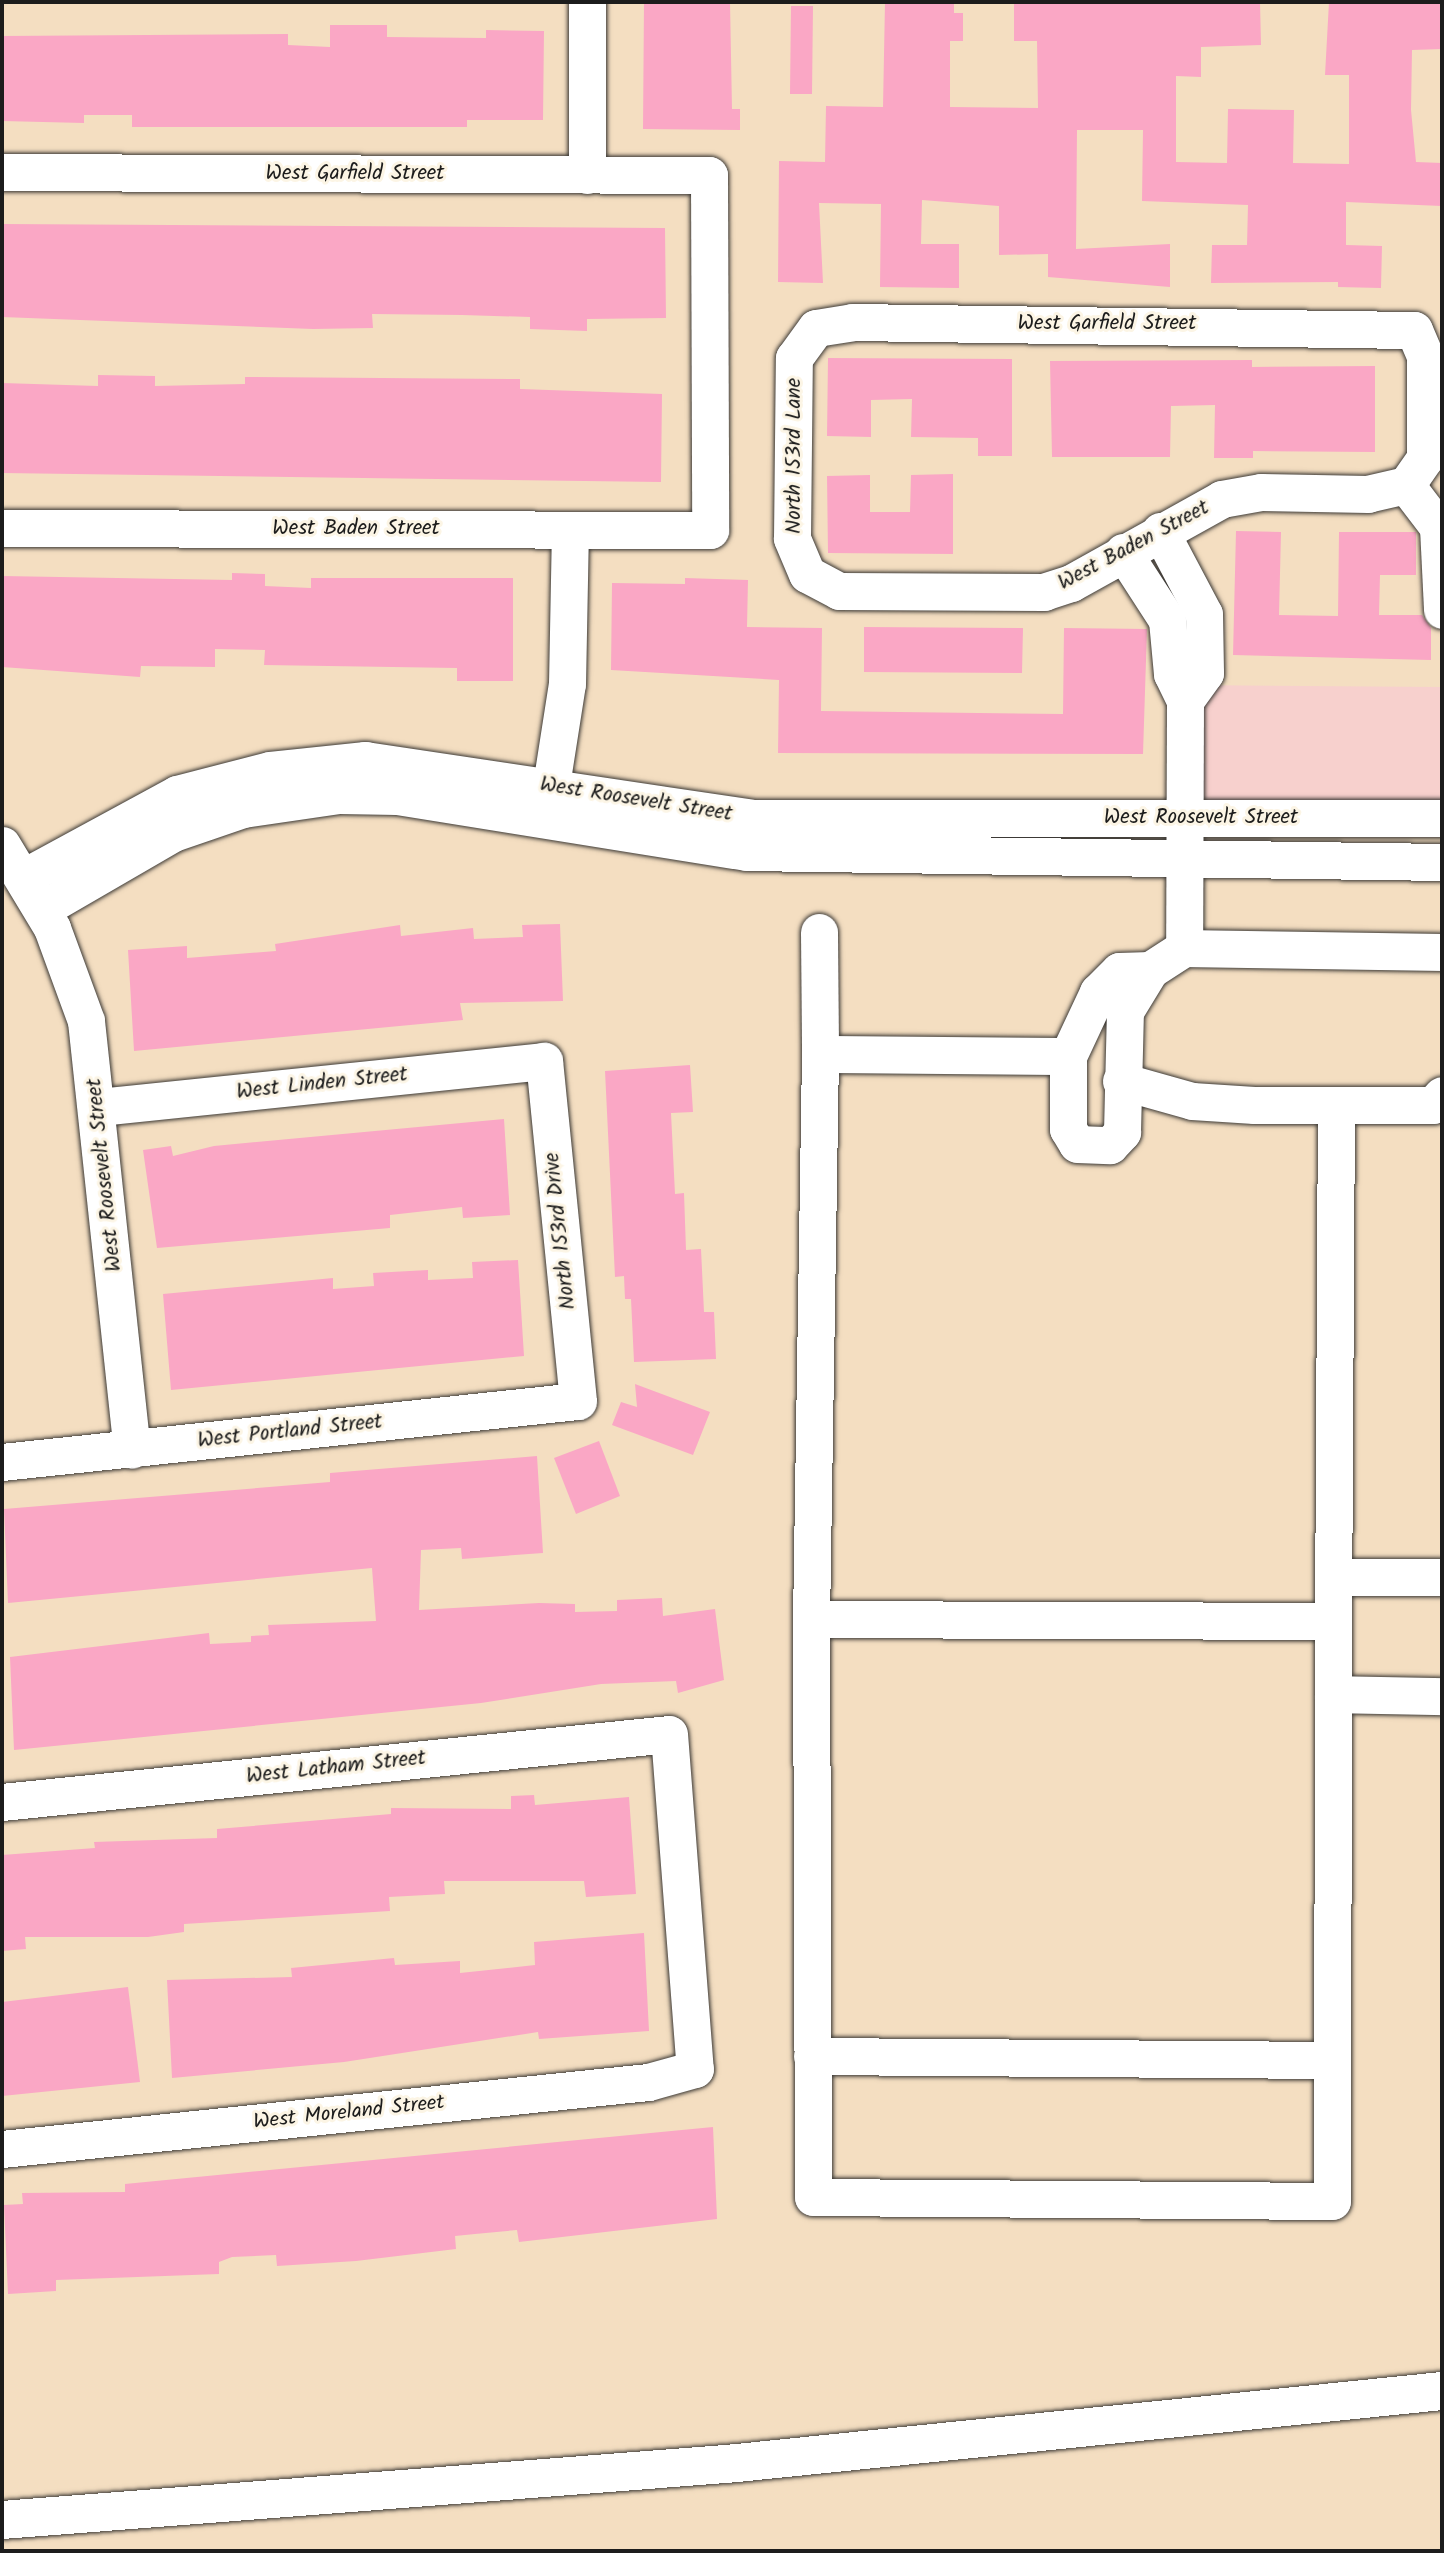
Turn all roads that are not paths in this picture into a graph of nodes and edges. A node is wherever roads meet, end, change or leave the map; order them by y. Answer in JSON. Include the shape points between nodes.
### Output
{"nodes":[{"id":1,"x":587,"y":2,"type":"edge"},
{"id":2,"x":2,"y":172,"type":"edge"},
{"id":3,"x":587,"y":175,"type":"junction"},
{"id":4,"x":804,"y":339,"type":"joint"},
{"id":5,"x":1411,"y":479,"type":"junction"},
{"id":6,"x":2,"y":528,"type":"edge"},
{"id":7,"x":570,"y":530,"type":"junction"},
{"id":8,"x":710,"y":530,"type":"joint"},
{"id":9,"x":1160,"y":531,"type":"junction"},
{"id":10,"x":1123,"y":552,"type":"junction"},
{"id":11,"x":807,"y":574,"type":"joint"},
{"id":12,"x":1198,"y":599,"type":"junction"},
{"id":13,"x":1442,"y":610,"type":"edge"},
{"id":14,"x":1164,"y":614,"type":"junction"},
{"id":15,"x":1185,"y":701,"type":"junction"},
{"id":16,"x":551,"y":787,"type":"junction"},
{"id":17,"x":1182,"y":818,"type":"junction"},
{"id":18,"x":1442,"y":818,"type":"edge"},
{"id":19,"x":545,"y":823,"type":"junction"},
{"id":20,"x":2,"y":845,"type":"edge"},
{"id":21,"x":1182,"y":856,"type":"junction"},
{"id":22,"x":1442,"y":862,"type":"edge"},
{"id":23,"x":24,"y":877,"type":"junction"},
{"id":24,"x":43,"y":909,"type":"junction"},
{"id":25,"x":819,"y":932,"type":"dead end"},
{"id":26,"x":1184,"y":948,"type":"junction"},
{"id":27,"x":1442,"y":952,"type":"edge"},
{"id":28,"x":1150,"y":971,"type":"junction"},
{"id":29,"x":820,"y":1054,"type":"junction"},
{"id":30,"x":1068,"y":1056,"type":"junction"},
{"id":31,"x":544,"y":1061,"type":"joint"},
{"id":32,"x":1121,"y":1081,"type":"junction"},
{"id":33,"x":1442,"y":1095,"type":"edge"},
{"id":34,"x":1336,"y":1105,"type":"junction"},
{"id":35,"x":100,"y":1107,"type":"junction"},
{"id":36,"x":578,"y":1401,"type":"joint"},
{"id":37,"x":132,"y":1450,"type":"junction"},
{"id":38,"x":2,"y":1462,"type":"edge"},
{"id":39,"x":1333,"y":1577,"type":"junction"},
{"id":40,"x":1442,"y":1577,"type":"edge"},
{"id":41,"x":811,"y":1619,"type":"junction"},
{"id":42,"x":1333,"y":1620,"type":"junction"},
{"id":43,"x":1333,"y":1693,"type":"junction"},
{"id":44,"x":1442,"y":1696,"type":"edge"},
{"id":45,"x":2,"y":1802,"type":"edge"},
{"id":46,"x":812,"y":2056,"type":"junction"},
{"id":47,"x":1332,"y":2060,"type":"junction"},
{"id":48,"x":695,"y":2069,"type":"joint"},
{"id":49,"x":2,"y":2149,"type":"edge"},
{"id":50,"x":1442,"y":2390,"type":"edge"},
{"id":51,"x":2,"y":2520,"type":"edge"}],
"edges":[{"from":1,"to":3,"type":"street"},
{"from":2,"to":3,"type":"street","name":"West Garfield Street"},
{"from":3,"to":8,"type":"street","name":"West Garfield Street","via":[[709,175]]},
{"from":4,"to":5,"type":"street","name":"West Garfield Street","via":[[816,328],[852,322],[1414,330],[1425,356],[1425,458]]},
{"from":4,"to":11,"type":"street","name":"North 153rd Lane","via":[[794,358],[792,538]]},
{"from":5,"to":9,"type":"street","name":"West Baden Street","via":[[1368,494],[1261,492],[1222,499]]},
{"from":5,"to":13,"type":"street","via":[[1438,527]]},
{"from":6,"to":7,"type":"street","name":"West Baden Street"},
{"from":7,"to":8,"type":"street","name":"West Baden Street"},
{"from":7,"to":16,"type":"street","via":[[567,684]]},
{"from":9,"to":10,"type":"street","name":"West Baden Street"},
{"from":9,"to":12,"type":"street"},
{"from":10,"to":11,"type":"street","name":"West Baden Street","via":[[1044,592],[839,591]]},
{"from":10,"to":14,"type":"street"},
{"from":12,"to":14,"type":"street"},
{"from":12,"to":15,"type":"street","via":[[1205,673]]},
{"from":14,"to":15,"type":"street","via":[[1172,674]]},
{"from":15,"to":17,"type":"street"},
{"from":16,"to":17,"type":"street","name":"West Roosevelt Street","via":[[751,818]]},
{"from":16,"to":19,"type":"street"},
{"from":16,"to":23,"type":"street","name":"West Roosevelt Street","via":[[394,762],[303,764],[177,794]]},
{"from":17,"to":18,"type":"street","name":"West Roosevelt Street"},
{"from":17,"to":21,"type":"street"},
{"from":19,"to":21,"type":"street","name":"West Roosevelt Street","via":[[746,852]]},
{"from":19,"to":24,"type":"street","name":"West Roosevelt Street","via":[[397,796],[278,802],[163,837]]},
{"from":20,"to":23,"type":"street","name":"West Roosevelt Street"},
{"from":21,"to":22,"type":"street","name":"West Roosevelt Street"},
{"from":21,"to":26,"type":"street"},
{"from":23,"to":24,"type":"street","name":"West Roosevelt Street"},
{"from":24,"to":35,"type":"street","name":"West Roosevelt Street","via":[[86,1021]]},
{"from":25,"to":29,"type":"street"},
{"from":26,"to":27,"type":"street"},
{"from":26,"to":28,"type":"street"},
{"from":28,"to":30,"type":"street","via":[[1119,971],[1098,992]]},
{"from":28,"to":32,"type":"street","via":[[1125,1011]]},
{"from":29,"to":30,"type":"street"},
{"from":29,"to":41,"type":"street"},
{"from":30,"to":32,"type":"street","via":[[1068,1129],[1077,1144],[1110,1145],[1122,1132]]},
{"from":31,"to":35,"type":"street","name":"West Linden Street"},
{"from":31,"to":36,"type":"street","name":"North 153rd Drive"},
{"from":32,"to":34,"type":"street","via":[[1192,1101]]},
{"from":33,"to":34,"type":"street","via":[[1433,1105]]},
{"from":34,"to":39,"type":"street"},
{"from":35,"to":37,"type":"street","name":"West Roosevelt Street"},
{"from":36,"to":37,"type":"street","name":"West Portland Street"},
{"from":37,"to":38,"type":"street","name":"West Portland Street"},
{"from":39,"to":40,"type":"street"},
{"from":39,"to":42,"type":"street"},
{"from":41,"to":42,"type":"street"},
{"from":41,"to":46,"type":"street"},
{"from":42,"to":43,"type":"street"},
{"from":43,"to":44,"type":"street"},
{"from":43,"to":47,"type":"street"},
{"from":45,"to":48,"type":"street","name":"West Latham Street","via":[[669,1734]]},
{"from":46,"to":47,"type":"street"},
{"from":46,"to":47,"type":"street","via":[[813,2197],[1332,2201]]},
{"from":48,"to":49,"type":"street","name":"West Moreland Street","via":[[648,2082]]},
{"from":50,"to":51,"type":"highway","via":[[737,2463]]}]}
